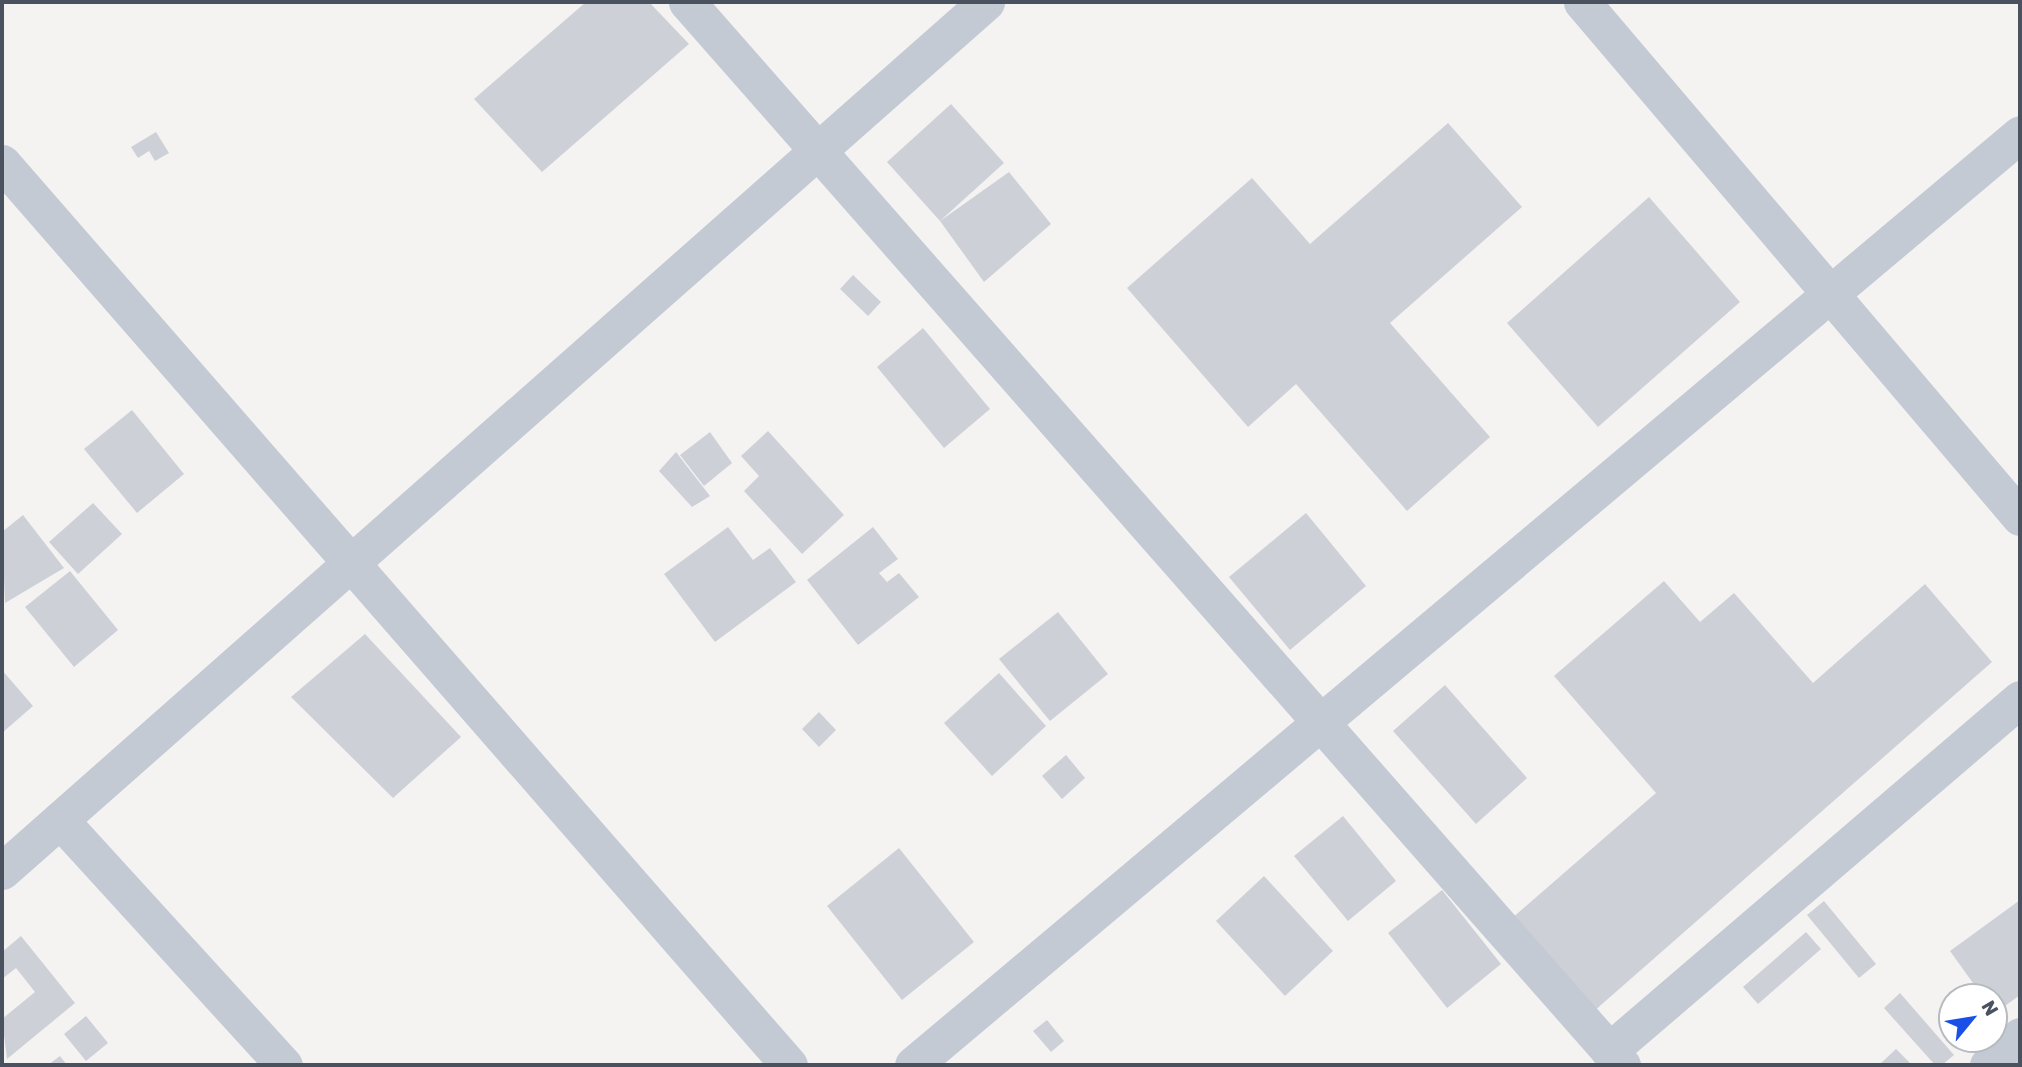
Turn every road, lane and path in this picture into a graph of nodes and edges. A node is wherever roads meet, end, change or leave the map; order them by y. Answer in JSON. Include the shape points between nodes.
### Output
{"nodes":[{"id":1,"x":687,"y":2,"type":"edge"},
{"id":2,"x":986,"y":2,"type":"edge"},
{"id":3,"x":1582,"y":2,"type":"edge"},
{"id":4,"x":2020,"y":134,"type":"edge"},
{"id":5,"x":815,"y":150,"type":"junction"},
{"id":6,"x":2,"y":163,"type":"edge"},
{"id":7,"x":1828,"y":297,"type":"junction"},
{"id":8,"x":2020,"y":517,"type":"edge"},
{"id":9,"x":352,"y":564,"type":"junction"},
{"id":10,"x":2020,"y":699,"type":"edge"},
{"id":11,"x":1323,"y":726,"type":"junction"},
{"id":12,"x":60,"y":820,"type":"junction"},
{"id":13,"x":2,"y":871,"type":"edge"},
{"id":14,"x":2020,"y":1037,"type":"edge"},
{"id":15,"x":1615,"y":1058,"type":"edge"},
{"id":16,"x":284,"y":1065,"type":"edge"},
{"id":17,"x":789,"y":1065,"type":"edge"},
{"id":18,"x":913,"y":1065,"type":"edge"},
{"id":19,"x":1988,"y":1065,"type":"edge"}],
"edges":[{"from":1,"to":5,"type":"street"},
{"from":2,"to":5,"type":"street"},
{"from":3,"to":7,"type":"street"},
{"from":4,"to":7,"type":"street"},
{"from":5,"to":9,"type":"street"},
{"from":5,"to":11,"type":"street"},
{"from":6,"to":9,"type":"street"},
{"from":7,"to":8,"type":"street"},
{"from":7,"to":11,"type":"street"},
{"from":9,"to":12,"type":"street"},
{"from":9,"to":17,"type":"street"},
{"from":10,"to":15,"type":"street"},
{"from":11,"to":15,"type":"street"},
{"from":11,"to":18,"type":"street"},
{"from":12,"to":13,"type":"street"},
{"from":12,"to":16,"type":"street"},
{"from":14,"to":19,"type":"street"}]}
